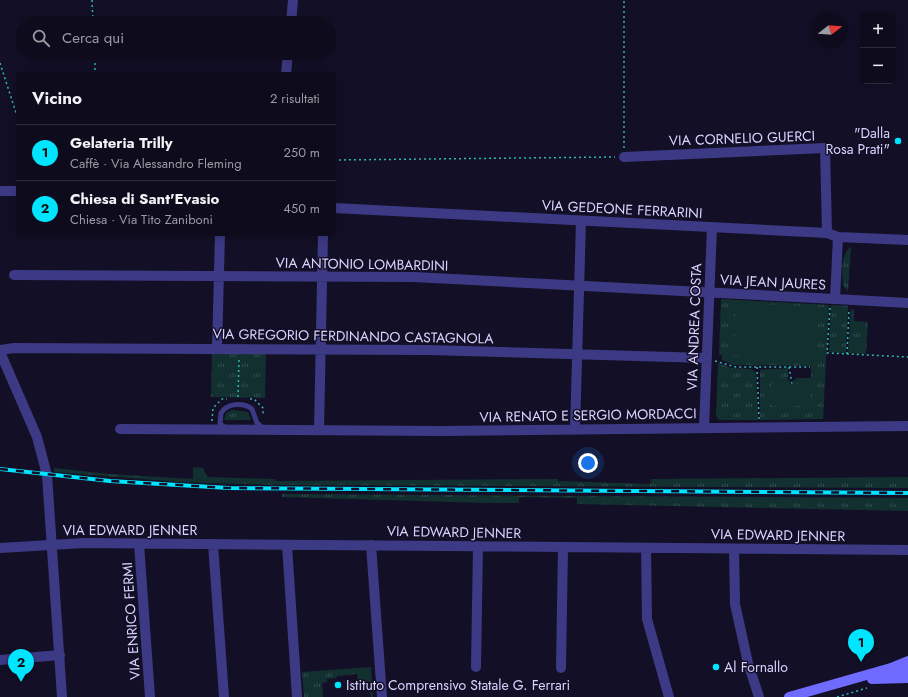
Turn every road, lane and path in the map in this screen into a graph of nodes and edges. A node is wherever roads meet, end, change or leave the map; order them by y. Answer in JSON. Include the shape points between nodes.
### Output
{"nodes":[{"id":1,"x":92,"y":0,"type":"edge"},
{"id":2,"x":293,"y":0,"type":"edge"},
{"id":3,"x":624,"y":0,"type":"edge"},
{"id":4,"x":93,"y":16,"type":"edge"},
{"id":5,"x":292,"y":16,"type":"edge"},
{"id":6,"x":95,"y":60,"type":"edge"},
{"id":7,"x":287,"y":60,"type":"edge"},
{"id":8,"x":0,"y":63,"type":"edge"},
{"id":9,"x":96,"y":72,"type":"edge"},
{"id":10,"x":286,"y":72,"type":"edge"},
{"id":11,"x":16,"y":113,"type":"edge"},
{"id":12,"x":624,"y":157,"type":"junction"},
{"id":13,"x":336,"y":160,"type":"edge"},
{"id":14,"x":0,"y":191,"type":"edge"},
{"id":15,"x":16,"y":191,"type":"edge"},
{"id":16,"x":336,"y":208,"type":"edge"},
{"id":17,"x":581,"y":221,"type":"junction"},
{"id":18,"x":712,"y":227,"type":"junction"},
{"id":19,"x":827,"y":233,"type":"junction"},
{"id":20,"x":220,"y":236,"type":"edge"},
{"id":21,"x":323,"y":236,"type":"edge"},
{"id":22,"x":838,"y":237,"type":"junction"},
{"id":23,"x":908,"y":240,"type":"edge"},
{"id":24,"x":14,"y":275,"type":"dead end"},
{"id":25,"x":219,"y":276,"type":"junction"},
{"id":26,"x":322,"y":277,"type":"junction"},
{"id":27,"x":578,"y":285,"type":"junction"},
{"id":28,"x":710,"y":292,"type":"junction"},
{"id":29,"x":832,"y":302,"type":"junction"},
{"id":30,"x":908,"y":303,"type":"edge"},
{"id":31,"x":850,"y":306,"type":"dead end"},
{"id":32,"x":217,"y":349,"type":"junction"},
{"id":33,"x":239,"y":349,"type":"junction"},
{"id":34,"x":321,"y":350,"type":"junction"},
{"id":35,"x":0,"y":351,"type":"edge"},
{"id":36,"x":576,"y":354,"type":"junction"},
{"id":37,"x":847,"y":354,"type":"junction"},
{"id":38,"x":908,"y":357,"type":"edge"},
{"id":39,"x":706,"y":360,"type":"junction"},
{"id":40,"x":757,"y":367,"type":"junction"},
{"id":41,"x":789,"y":367,"type":"junction"},
{"id":42,"x":810,"y":367,"type":"dead end"},
{"id":43,"x":792,"y":384,"type":"dead end"},
{"id":44,"x":238,"y":399,"type":"dead end"},
{"id":45,"x":759,"y":420,"type":"dead end"},
{"id":46,"x":908,"y":426,"type":"edge"},
{"id":47,"x":704,"y":428,"type":"junction"},
{"id":48,"x":120,"y":429,"type":"dead end"},
{"id":49,"x":232,"y":430,"type":"junction"},
{"id":50,"x":269,"y":430,"type":"junction"},
{"id":51,"x":318,"y":430,"type":"junction"},
{"id":52,"x":575,"y":430,"type":"junction"},
{"id":53,"x":52,"y":544,"type":"junction"},
{"id":54,"x":139,"y":544,"type":"junction"},
{"id":55,"x":213,"y":544,"type":"junction"},
{"id":56,"x":286,"y":545,"type":"junction"},
{"id":57,"x":371,"y":545,"type":"junction"},
{"id":58,"x":478,"y":546,"type":"junction"},
{"id":59,"x":563,"y":547,"type":"junction"},
{"id":60,"x":0,"y":548,"type":"edge"},
{"id":61,"x":646,"y":548,"type":"junction"},
{"id":62,"x":734,"y":549,"type":"junction"},
{"id":63,"x":908,"y":550,"type":"edge"},
{"id":64,"x":60,"y":655,"type":"junction"},
{"id":65,"x":0,"y":660,"type":"edge"},
{"id":66,"x":908,"y":661,"type":"edge"},
{"id":67,"x":476,"y":667,"type":"dead end"},
{"id":68,"x":561,"y":668,"type":"dead end"},
{"id":69,"x":908,"y":670,"type":"edge"},
{"id":70,"x":908,"y":678,"type":"edge"},
{"id":71,"x":872,"y":679,"type":"junction"},
{"id":72,"x":62,"y":697,"type":"edge"},
{"id":73,"x":150,"y":697,"type":"edge"},
{"id":74,"x":224,"y":697,"type":"edge"},
{"id":75,"x":297,"y":697,"type":"edge"},
{"id":76,"x":382,"y":697,"type":"edge"},
{"id":77,"x":669,"y":697,"type":"edge"},
{"id":78,"x":759,"y":697,"type":"edge"},
{"id":79,"x":789,"y":697,"type":"edge"},
{"id":80,"x":811,"y":697,"type":"edge"}],
"edges":[{"from":1,"to":4,"type":"path"},
{"from":2,"to":5,"type":"street"},
{"from":3,"to":12,"type":"path"},
{"from":6,"to":9,"type":"path"},
{"from":7,"to":10,"type":"street"},
{"from":8,"to":11,"type":"path"},
{"from":12,"to":13,"type":"path"},
{"from":12,"to":19,"type":"street","name":"VIA CORNELIO GUERCI","via":[[825,148]]},
{"from":14,"to":15,"type":"street"},
{"from":16,"to":17,"type":"street","name":"VIA GEDEONE FERRARINI"},
{"from":17,"to":18,"type":"street","name":"VIA GEDEONE FERRARINI"},
{"from":17,"to":27,"type":"street"},
{"from":18,"to":19,"type":"street","name":"VIA GEDEONE FERRARINI"},
{"from":18,"to":28,"type":"street","name":"VIA ANDREA COSTA"},
{"from":19,"to":22,"type":"street","name":"VIA GEDEONE FERRARINI"},
{"from":20,"to":25,"type":"street"},
{"from":21,"to":26,"type":"street"},
{"from":22,"to":23,"type":"street","name":"VIA GEDEONE FERRARINI"},
{"from":22,"to":29,"type":"street"},
{"from":24,"to":25,"type":"street","name":"VIA ANTONIO LOMBARDINI"},
{"from":25,"to":26,"type":"street","name":"VIA ANTONIO LOMBARDINI"},
{"from":25,"to":32,"type":"street"},
{"from":26,"to":27,"type":"street","name":"VIA ANTONIO LOMBARDINI","via":[[426,278]]},
{"from":26,"to":34,"type":"street"},
{"from":27,"to":28,"type":"street","name":"VIA ANTONIO LOMBARDINI"},
{"from":27,"to":36,"type":"street"},
{"from":28,"to":29,"type":"street","name":"VIA JEAN JAURES"},
{"from":28,"to":39,"type":"street","name":"VIA ANDREA COSTA"},
{"from":29,"to":30,"type":"street","name":"VIA JEAN JAURES"},
{"from":29,"to":37,"type":"path","via":[[827,353]]},
{"from":31,"to":37,"type":"path"},
{"from":32,"to":33,"type":"street","name":"VIA GREGORIO FERDINANDO CASTAGNOLA"},
{"from":32,"to":35,"type":"street","name":"VIA GREGORIO FERDINANDO CASTAGNOLA","via":[[14,348]]},
{"from":33,"to":34,"type":"street","name":"VIA GREGORIO FERDINANDO CASTAGNOLA"},
{"from":33,"to":44,"type":"path"},
{"from":34,"to":36,"type":"street","name":"VIA GREGORIO FERDINANDO CASTAGNOLA"},
{"from":34,"to":51,"type":"street"},
{"from":35,"to":53,"type":"street","via":[[42,455],[48,484]]},
{"from":36,"to":39,"type":"street","name":"VIA GREGORIO FERDINANDO CASTAGNOLA"},
{"from":36,"to":52,"type":"street"},
{"from":37,"to":38,"type":"path"},
{"from":39,"to":40,"type":"path","via":[[723,362],[734,367]]},
{"from":39,"to":47,"type":"street","name":"VIA ANDREA COSTA"},
{"from":40,"to":41,"type":"path"},
{"from":40,"to":45,"type":"path"},
{"from":41,"to":42,"type":"path"},
{"from":41,"to":43,"type":"path"},
{"from":46,"to":47,"type":"street","name":"VIA RENATO E SERGIO MORDACCI"},
{"from":47,"to":52,"type":"street","name":"VIA RENATO E SERGIO MORDACCI"},
{"from":48,"to":49,"type":"street","name":"VIA RENATO E SERGIO MORDACCI"},
{"from":49,"to":50,"type":"street","name":"VIA RENATO E SERGIO MORDACCI"},
{"from":49,"to":50,"type":"lane","via":[[222,426],[220,413],[227,407],[241,405],[252,409],[259,426]]},
{"from":50,"to":51,"type":"street","name":"VIA RENATO E SERGIO MORDACCI"},
{"from":51,"to":52,"type":"street","name":"VIA RENATO E SERGIO MORDACCI"},
{"from":53,"to":54,"type":"street","name":"VIA EDWARD JENNER"},
{"from":53,"to":60,"type":"street","name":"VIA EDWARD JENNER"},
{"from":53,"to":64,"type":"street"},
{"from":54,"to":55,"type":"street","name":"VIA EDWARD JENNER"},
{"from":54,"to":73,"type":"street","name":"VIA ENRICO FERMI"},
{"from":55,"to":56,"type":"street","name":"VIA EDWARD JENNER"},
{"from":55,"to":74,"type":"street"},
{"from":56,"to":57,"type":"street","name":"VIA EDWARD JENNER"},
{"from":56,"to":75,"type":"street"},
{"from":57,"to":58,"type":"street","name":"VIA EDWARD JENNER"},
{"from":57,"to":76,"type":"street"},
{"from":58,"to":59,"type":"street","name":"VIA EDWARD JENNER"},
{"from":58,"to":67,"type":"street"},
{"from":59,"to":61,"type":"street","name":"VIA EDWARD JENNER"},
{"from":59,"to":68,"type":"street"},
{"from":61,"to":62,"type":"street","name":"VIA EDWARD JENNER"},
{"from":61,"to":77,"type":"street","via":[[647,619]]},
{"from":62,"to":63,"type":"street","name":"VIA EDWARD JENNER"},
{"from":62,"to":78,"type":"street","via":[[735,604],[748,663]]},
{"from":64,"to":65,"type":"street"},
{"from":64,"to":72,"type":"street"},
{"from":66,"to":79,"type":"main road"},
{"from":69,"to":71,"type":"main road"},
{"from":70,"to":71,"type":"main road"},
{"from":71,"to":80,"type":"main road"}]}
